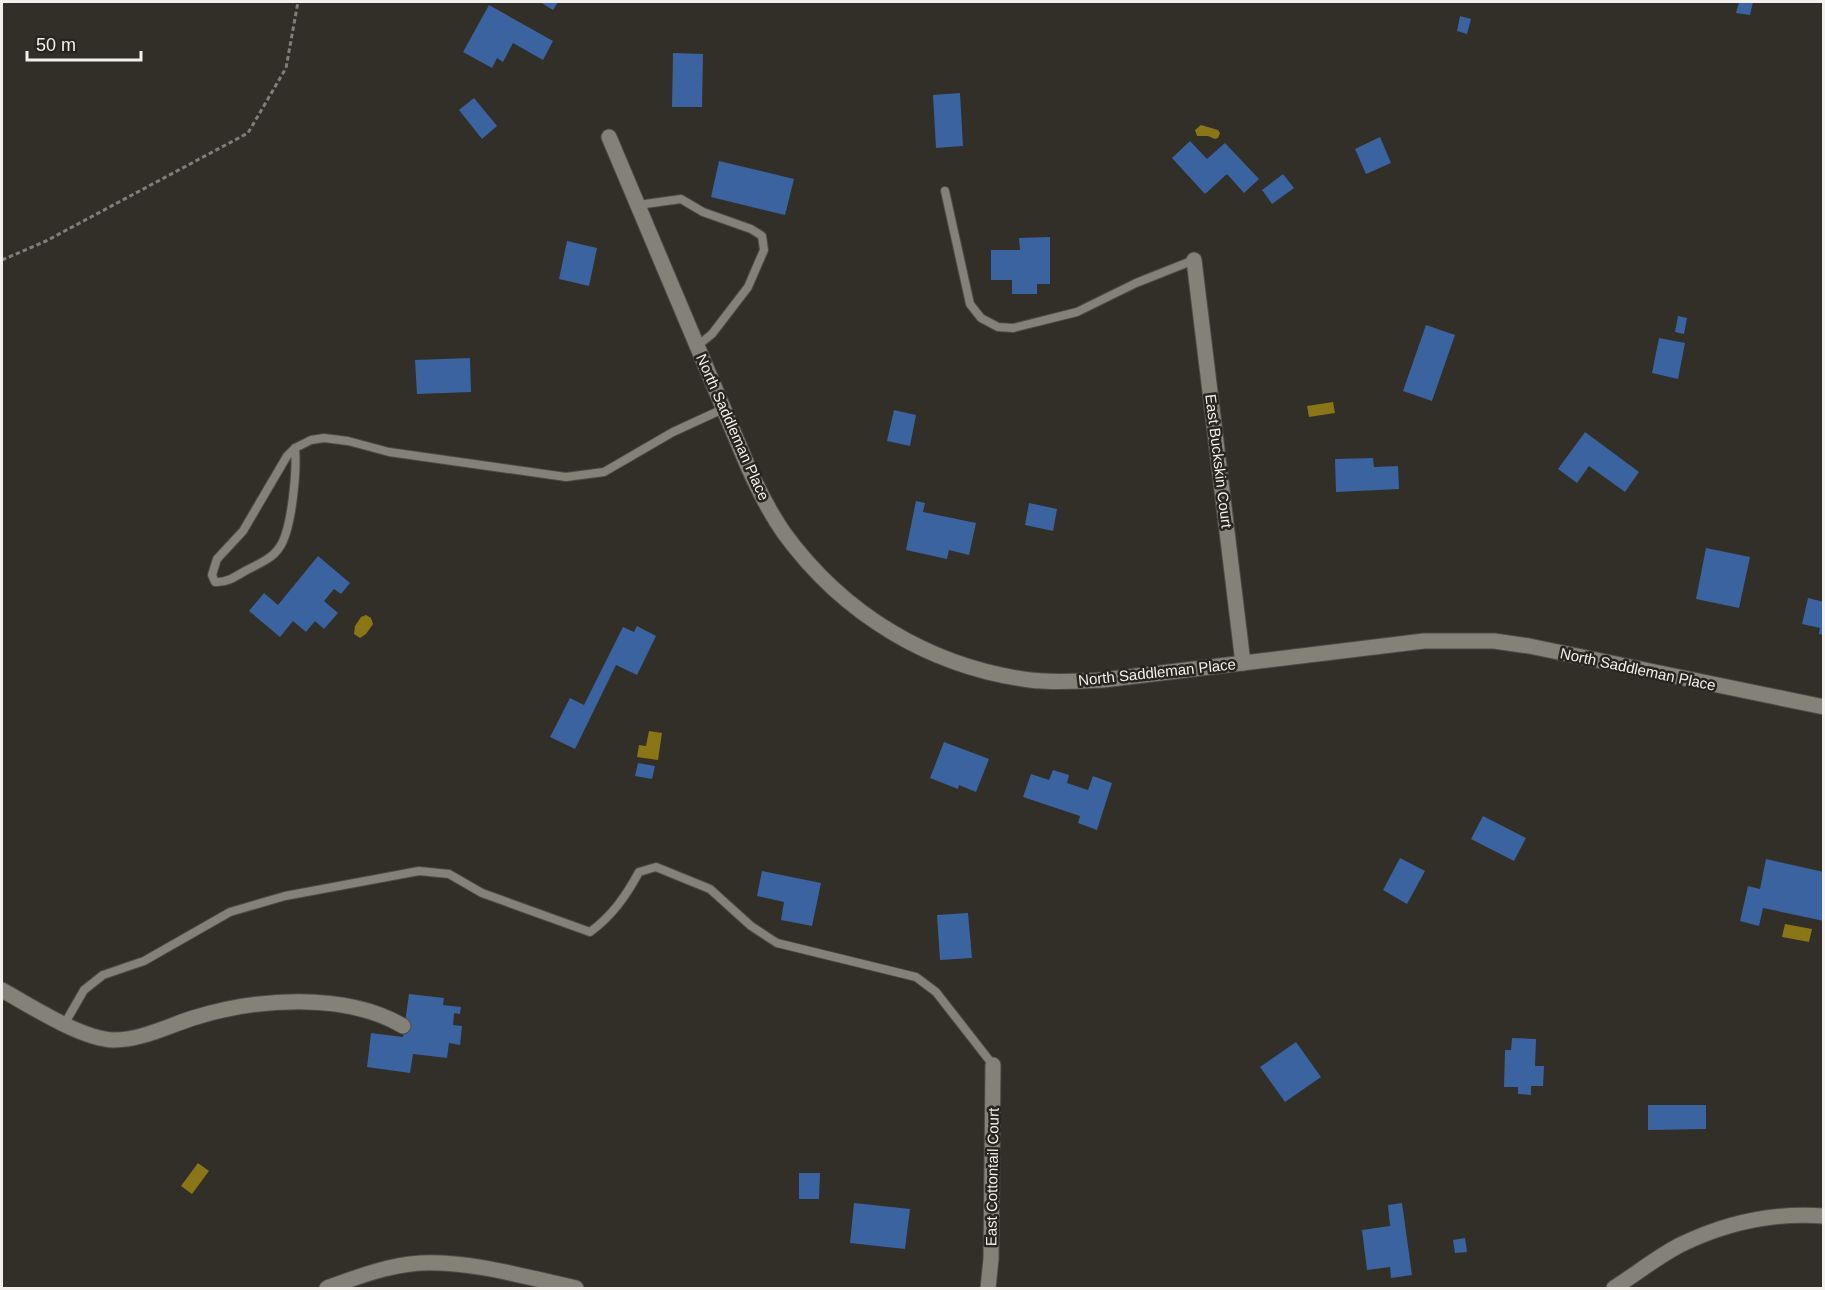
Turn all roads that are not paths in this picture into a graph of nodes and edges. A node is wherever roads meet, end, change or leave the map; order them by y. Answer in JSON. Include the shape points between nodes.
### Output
{"nodes":[{"id":1,"x":609,"y":137,"type":"dead end"},
{"id":2,"x":945,"y":191,"type":"dead end"},
{"id":3,"x":638,"y":205,"type":"junction"},
{"id":4,"x":1194,"y":260,"type":"joint"},
{"id":5,"x":697,"y":346,"type":"junction"},
{"id":6,"x":723,"y":409,"type":"junction"},
{"id":7,"x":295,"y":448,"type":"junction"},
{"id":8,"x":1244,"y":663,"type":"junction"},
{"id":9,"x":1824,"y":707,"type":"edge"},
{"id":10,"x":2,"y":990,"type":"edge"},
{"id":11,"x":65,"y":1023,"type":"junction"},
{"id":12,"x":403,"y":1026,"type":"dead end"},
{"id":13,"x":993,"y":1065,"type":"joint"},
{"id":14,"x":1824,"y":1216,"type":"edge"},
{"id":15,"x":327,"y":1288,"type":"edge"},
{"id":16,"x":576,"y":1288,"type":"edge"},
{"id":17,"x":988,"y":1288,"type":"edge"},
{"id":18,"x":1614,"y":1288,"type":"edge"}],
"edges":[{"from":1,"to":3,"type":"street","name":"North Saddleman Place"},
{"from":2,"to":4,"type":"lane","via":[[970,304],[981,318],[998,327],[1013,328],[1077,312]]},
{"from":3,"to":5,"type":"street","name":"North Saddleman Place"},
{"from":3,"to":5,"type":"lane","via":[[681,199],[762,236],[764,250],[748,287],[712,334]]},
{"from":4,"to":8,"type":"street","name":"East Buckskin Court"},
{"from":5,"to":6,"type":"street","name":"North Saddleman Place"},
{"from":6,"to":7,"type":"lane","via":[[673,432],[604,472],[566,477],[389,452],[332,439],[311,440]]},
{"from":6,"to":8,"type":"street","name":"North Saddleman Place","via":[[764,501],[804,559],[855,608],[930,653],[998,674],[1068,682]]},
{"from":7,"to":7,"type":"lane","via":[[243,531],[217,559],[212,575],[215,582],[236,576],[279,549],[290,514]]},
{"from":8,"to":9,"type":"street","name":"North Saddleman Place","via":[[1424,641],[1494,641]]},
{"from":10,"to":11,"type":"street"},
{"from":11,"to":12,"type":"street","via":[[96,1037],[131,1039],[230,1008],[302,1002],[354,1008],[388,1017]]},
{"from":11,"to":13,"type":"lane","via":[[84,990],[103,975],[144,961],[230,912],[285,896],[419,871],[449,874],[482,893],[590,932],[606,921],[627,896],[639,872],[656,867],[710,889],[751,926],[777,943],[916,977],[936,992]]},
{"from":13,"to":17,"type":"street","name":"East Cottontail Court"},
{"from":14,"to":18,"type":"street","via":[[1772,1216],[1733,1224],[1679,1246]]},
{"from":15,"to":16,"type":"street","via":[[390,1267],[449,1263]]}]}
